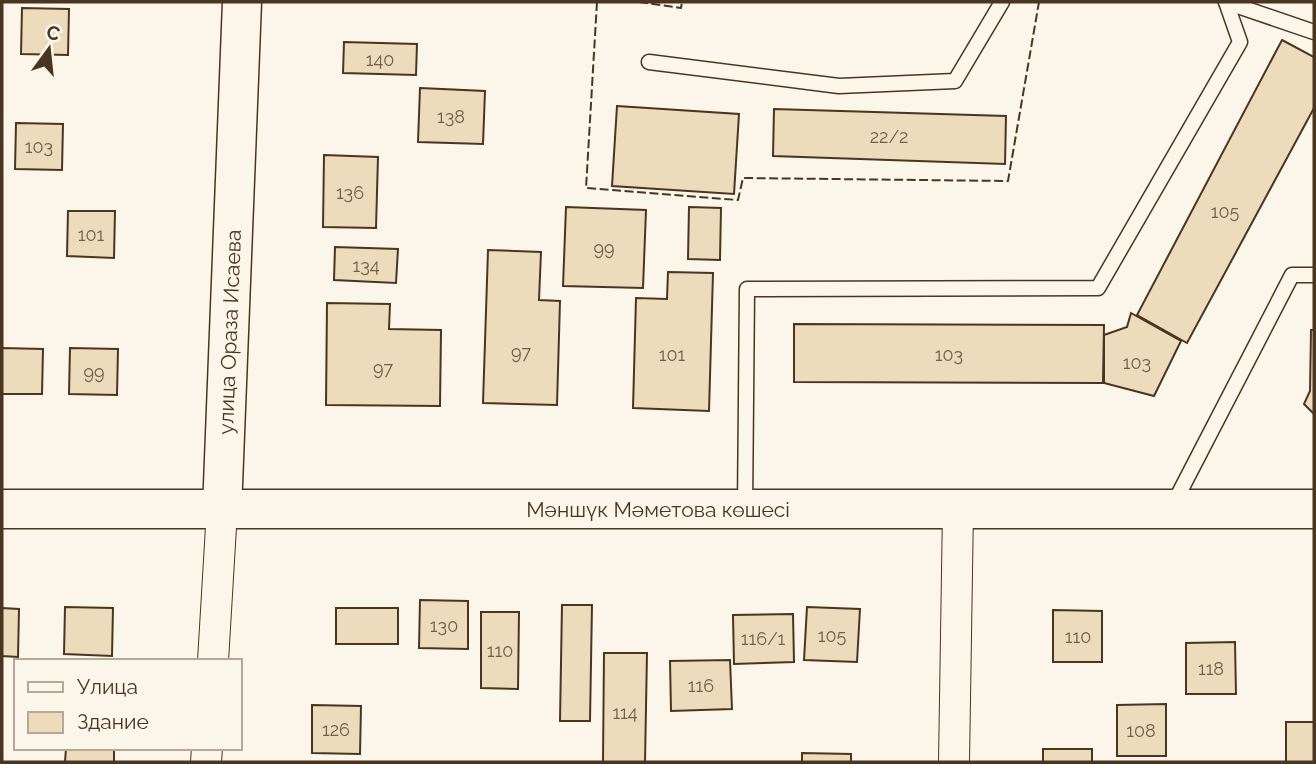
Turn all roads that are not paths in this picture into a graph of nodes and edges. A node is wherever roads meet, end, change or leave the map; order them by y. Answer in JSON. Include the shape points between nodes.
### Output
{"nodes":[{"id":1,"x":242,"y":2,"type":"edge"},
{"id":2,"x":1002,"y":2,"type":"edge"},
{"id":3,"x":1226,"y":2,"type":"edge"},
{"id":4,"x":1314,"y":32,"type":"edge"},
{"id":5,"x":649,"y":62,"type":"dead end"},
{"id":6,"x":1314,"y":275,"type":"edge"},
{"id":7,"x":2,"y":509,"type":"edge"},
{"id":8,"x":745,"y":509,"type":"junction"},
{"id":9,"x":958,"y":509,"type":"junction"},
{"id":10,"x":1171,"y":509,"type":"junction"},
{"id":11,"x":1314,"y":509,"type":"edge"},
{"id":12,"x":222,"y":510,"type":"junction"},
{"id":13,"x":213,"y":659,"type":"edge"},
{"id":14,"x":954,"y":762,"type":"edge"}],
"edges":[{"from":1,"to":12,"type":"main road","name":"улица Ораза Исаева"},
{"from":2,"to":5,"type":"lane","via":[[954,81],[839,86]]},
{"from":3,"to":4,"type":"lane"},
{"from":3,"to":8,"type":"lane","via":[[1240,42],[1098,288],[747,289]]},
{"from":6,"to":10,"type":"lane","via":[[1292,275]]},
{"from":7,"to":12,"type":"main road","name":"Мәншүк Мәметова көшесі"},
{"from":8,"to":9,"type":"main road","name":"Мәншүк Мәметова көшесі"},
{"from":8,"to":12,"type":"main road","name":"Мәншүк Мәметова көшесі"},
{"from":9,"to":10,"type":"main road","name":"Мәншүк Мәметова көшесі"},
{"from":9,"to":14,"type":"street"},
{"from":10,"to":11,"type":"main road","name":"Мәншүк Мәметова көшесі"},
{"from":12,"to":13,"type":"street","name":"улица Ораза Исаева"}]}
